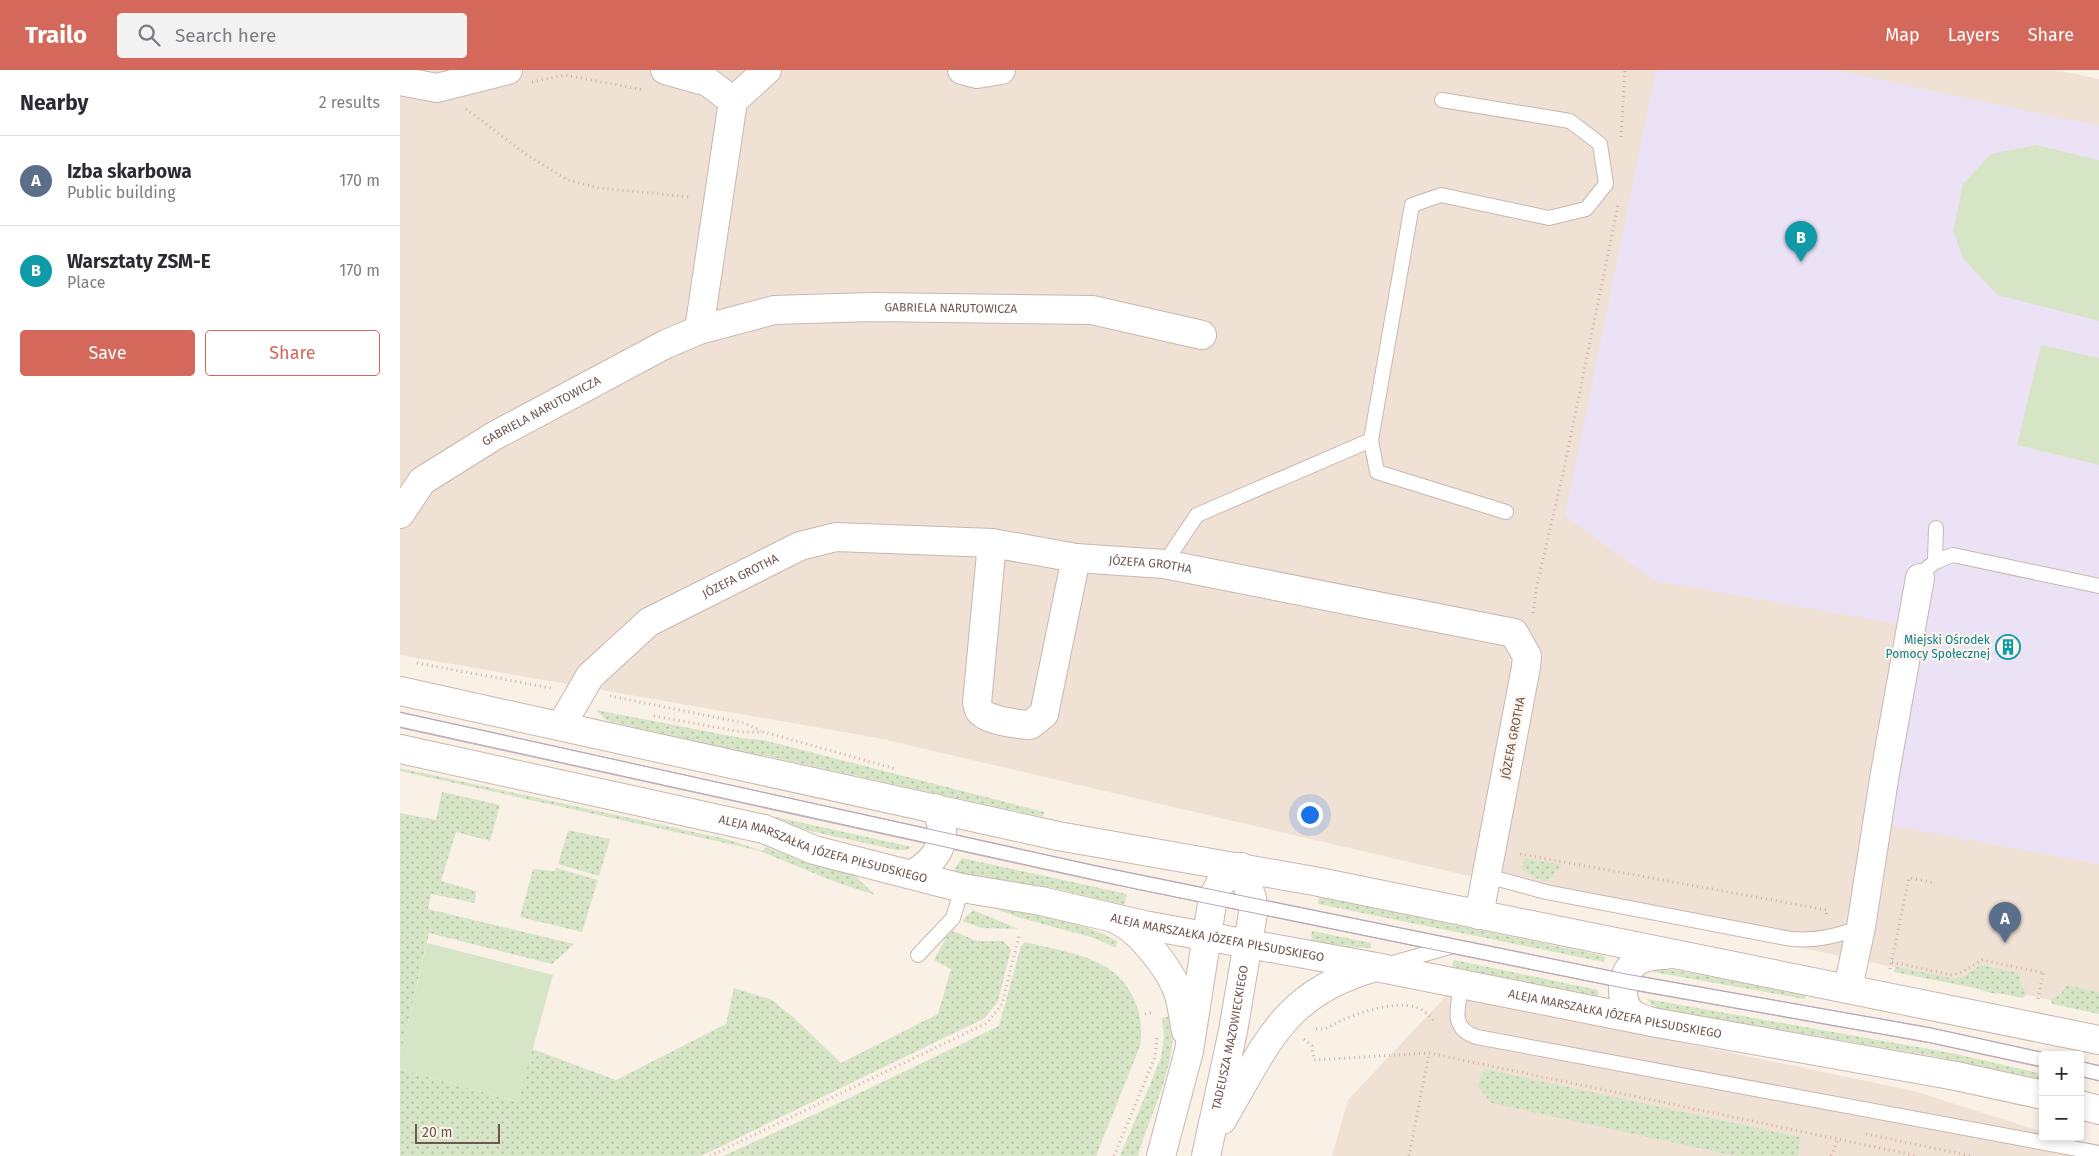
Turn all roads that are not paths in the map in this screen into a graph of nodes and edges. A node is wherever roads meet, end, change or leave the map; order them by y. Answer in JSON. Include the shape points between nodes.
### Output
{"nodes":[{"id":1,"x":767,"y":70,"type":"edge"},
{"id":2,"x":962,"y":70,"type":"edge"},
{"id":3,"x":1001,"y":70,"type":"edge"},
{"id":4,"x":518,"y":76,"type":"edge"},
{"id":5,"x":400,"y":81,"type":"edge"},
{"id":6,"x":658,"y":81,"type":"edge"},
{"id":7,"x":1442,"y":100,"type":"dead end"},
{"id":8,"x":733,"y":101,"type":"junction"},
{"id":9,"x":699,"y":330,"type":"junction"},
{"id":10,"x":1202,"y":335,"type":"dead end"},
{"id":11,"x":1371,"y":440,"type":"junction"},
{"id":12,"x":1506,"y":512,"type":"dead end"},
{"id":13,"x":400,"y":514,"type":"edge"},
{"id":14,"x":1936,"y":528,"type":"dead end"},
{"id":15,"x":992,"y":543,"type":"junction"},
{"id":16,"x":1076,"y":558,"type":"junction"},
{"id":17,"x":1164,"y":564,"type":"junction"},
{"id":18,"x":1927,"y":570,"type":"junction"},
{"id":19,"x":2099,"y":586,"type":"edge"},
{"id":20,"x":400,"y":691,"type":"edge"},
{"id":21,"x":400,"y":720,"type":"edge"},
{"id":22,"x":561,"y":726,"type":"junction"},
{"id":23,"x":400,"y":749,"type":"edge"},
{"id":24,"x":935,"y":808,"type":"junction"},
{"id":25,"x":942,"y":840,"type":"junction"},
{"id":26,"x":1241,"y":867,"type":"junction"},
{"id":27,"x":913,"y":874,"type":"junction"},
{"id":28,"x":1487,"y":876,"type":"junction"},
{"id":29,"x":962,"y":888,"type":"junction"},
{"id":30,"x":1213,"y":897,"type":"junction"},
{"id":31,"x":1254,"y":905,"type":"junction"},
{"id":32,"x":1479,"y":915,"type":"junction"},
{"id":33,"x":1110,"y":917,"type":"junction"},
{"id":34,"x":1861,"y":927,"type":"junction"},
{"id":35,"x":1206,"y":937,"type":"junction"},
{"id":36,"x":1248,"y":944,"type":"junction"},
{"id":37,"x":1454,"y":946,"type":"junction"},
{"id":38,"x":918,"y":954,"type":"dead end"},
{"id":39,"x":1674,"y":955,"type":"junction"},
{"id":40,"x":1376,"y":967,"type":"junction"},
{"id":41,"x":1624,"y":981,"type":"junction"},
{"id":42,"x":1462,"y":984,"type":"junction"},
{"id":43,"x":1848,"y":988,"type":"junction"},
{"id":44,"x":1652,"y":1022,"type":"junction"},
{"id":45,"x":2099,"y":1040,"type":"edge"},
{"id":46,"x":1189,"y":1051,"type":"junction"},
{"id":47,"x":2039,"y":1059,"type":"edge"},
{"id":48,"x":2084,"y":1070,"type":"edge"},
{"id":49,"x":2099,"y":1073,"type":"edge"},
{"id":50,"x":2039,"y":1094,"type":"edge"},
{"id":51,"x":2084,"y":1106,"type":"edge"},
{"id":52,"x":2099,"y":1110,"type":"edge"},
{"id":53,"x":1208,"y":1147,"type":"edge"},
{"id":54,"x":2099,"y":1153,"type":"edge"},
{"id":55,"x":1162,"y":1156,"type":"edge"}],
"edges":[{"from":1,"to":8,"type":"street"},
{"from":2,"to":3,"type":"street","via":[[976,74]]},
{"from":4,"to":5,"type":"street","via":[[437,88]]},
{"from":6,"to":8,"type":"street","via":[[708,82]]},
{"from":7,"to":11,"type":"lane","via":[[1570,122],[1600,144],[1606,184],[1586,209],[1549,218],[1441,195],[1412,205]]},
{"from":8,"to":9,"type":"street"},
{"from":9,"to":10,"type":"street","name":"GABRIELA NARUTOWICZA","via":[[774,310],[872,307],[1092,310]]},
{"from":9,"to":13,"type":"street","name":"GABRIELA NARUTOWICZA","via":[[666,344],[494,436],[422,481]]},
{"from":11,"to":12,"type":"lane","via":[[1377,472]]},
{"from":11,"to":17,"type":"lane","via":[[1197,515]]},
{"from":14,"to":18,"type":"lane"},
{"from":15,"to":16,"type":"street","name":"JÓZEFA GROTHA"},
{"from":15,"to":16,"type":"street","via":[[977,703],[984,714],[1009,724],[1030,725],[1044,714]]},
{"from":15,"to":22,"type":"street","name":"JÓZEFA GROTHA","via":[[836,538],[800,546],[649,622],[590,676]]},
{"from":16,"to":17,"type":"street","name":"JÓZEFA GROTHA"},
{"from":17,"to":28,"type":"street","name":"JÓZEFA GROTHA","via":[[1514,632],[1527,656]]},
{"from":18,"to":19,"type":"lane","via":[[1953,555]]},
{"from":18,"to":34,"type":"street","via":[[1887,764]]},
{"from":20,"to":22,"type":"street"},
{"from":21,"to":25,"type":"lane"},
{"from":22,"to":24,"type":"street"},
{"from":23,"to":27,"type":"street","name":"ALEJA MARSZAŁKA JÓZEFA PIŁSUDSKIEGO","via":[[764,829],[814,850]]},
{"from":24,"to":25,"type":"street","via":[[942,824]]},
{"from":24,"to":26,"type":"street","via":[[1080,840]]},
{"from":25,"to":27,"type":"street","via":[[935,857]]},
{"from":25,"to":30,"type":"lane"},
{"from":26,"to":30,"type":"street","via":[[1221,882]]},
{"from":26,"to":31,"type":"street","name":"TADEUSZA MAZOWIECKIEGO"},
{"from":26,"to":32,"type":"street"},
{"from":27,"to":29,"type":"street","name":"ALEJA MARSZAŁKA JÓZEFA PIŁSUDSKIEGO"},
{"from":28,"to":32,"type":"street","name":"JÓZEFA GROTHA"},
{"from":28,"to":34,"type":"lane","via":[[1546,892],[1791,939],[1828,938]]},
{"from":29,"to":33,"type":"street","name":"ALEJA MARSZAŁKA JÓZEFA PIŁSUDSKIEGO"},
{"from":29,"to":38,"type":"lane","via":[[953,918]]},
{"from":30,"to":31,"type":"lane"},
{"from":30,"to":35,"type":"street"},
{"from":31,"to":36,"type":"street","name":"TADEUSZA MAZOWIECKIEGO"},
{"from":31,"to":37,"type":"lane"},
{"from":32,"to":39,"type":"street"},
{"from":33,"to":35,"type":"street","name":"ALEJA MARSZAŁKA JÓZEFA PIŁSUDSKIEGO"},
{"from":33,"to":46,"type":"street","via":[[1132,928],[1171,977],[1177,990]]},
{"from":34,"to":43,"type":"street"},
{"from":35,"to":36,"type":"street","name":"ALEJA MARSZAŁKA JÓZEFA PIŁSUDSKIEGO"},
{"from":35,"to":46,"type":"street"},
{"from":36,"to":40,"type":"street","name":"ALEJA MARSZAŁKA JÓZEFA PIŁSUDSKIEGO"},
{"from":36,"to":53,"type":"street","name":"TADEUSZA MAZOWIECKIEGO"},
{"from":37,"to":40,"type":"lane"},
{"from":37,"to":41,"type":"lane"},
{"from":39,"to":41,"type":"street","via":[[1638,960],[1629,967]]},
{"from":39,"to":43,"type":"street"},
{"from":40,"to":42,"type":"street","name":"ALEJA MARSZAŁKA JÓZEFA PIŁSUDSKIEGO"},
{"from":40,"to":53,"type":"street","name":"TADEUSZA MAZOWIECKIEGO","via":[[1334,981],[1293,1010],[1273,1034]]},
{"from":41,"to":44,"type":"street","via":[[1623,995],[1628,1008],[1639,1018]]},
{"from":41,"to":47,"type":"lane","via":[[1929,1035]]},
{"from":42,"to":44,"type":"street","name":"ALEJA MARSZAŁKA JÓZEFA PIŁSUDSKIEGO"},
{"from":42,"to":54,"type":"lane","via":[[1458,1022],[1469,1035]]},
{"from":43,"to":45,"type":"street"},
{"from":44,"to":50,"type":"street","name":"ALEJA MARSZAŁKA JÓZEFA PIŁSUDSKIEGO","via":[[1947,1074]]},
{"from":46,"to":55,"type":"street"},
{"from":48,"to":49,"type":"lane"},
{"from":51,"to":52,"type":"street"}]}
